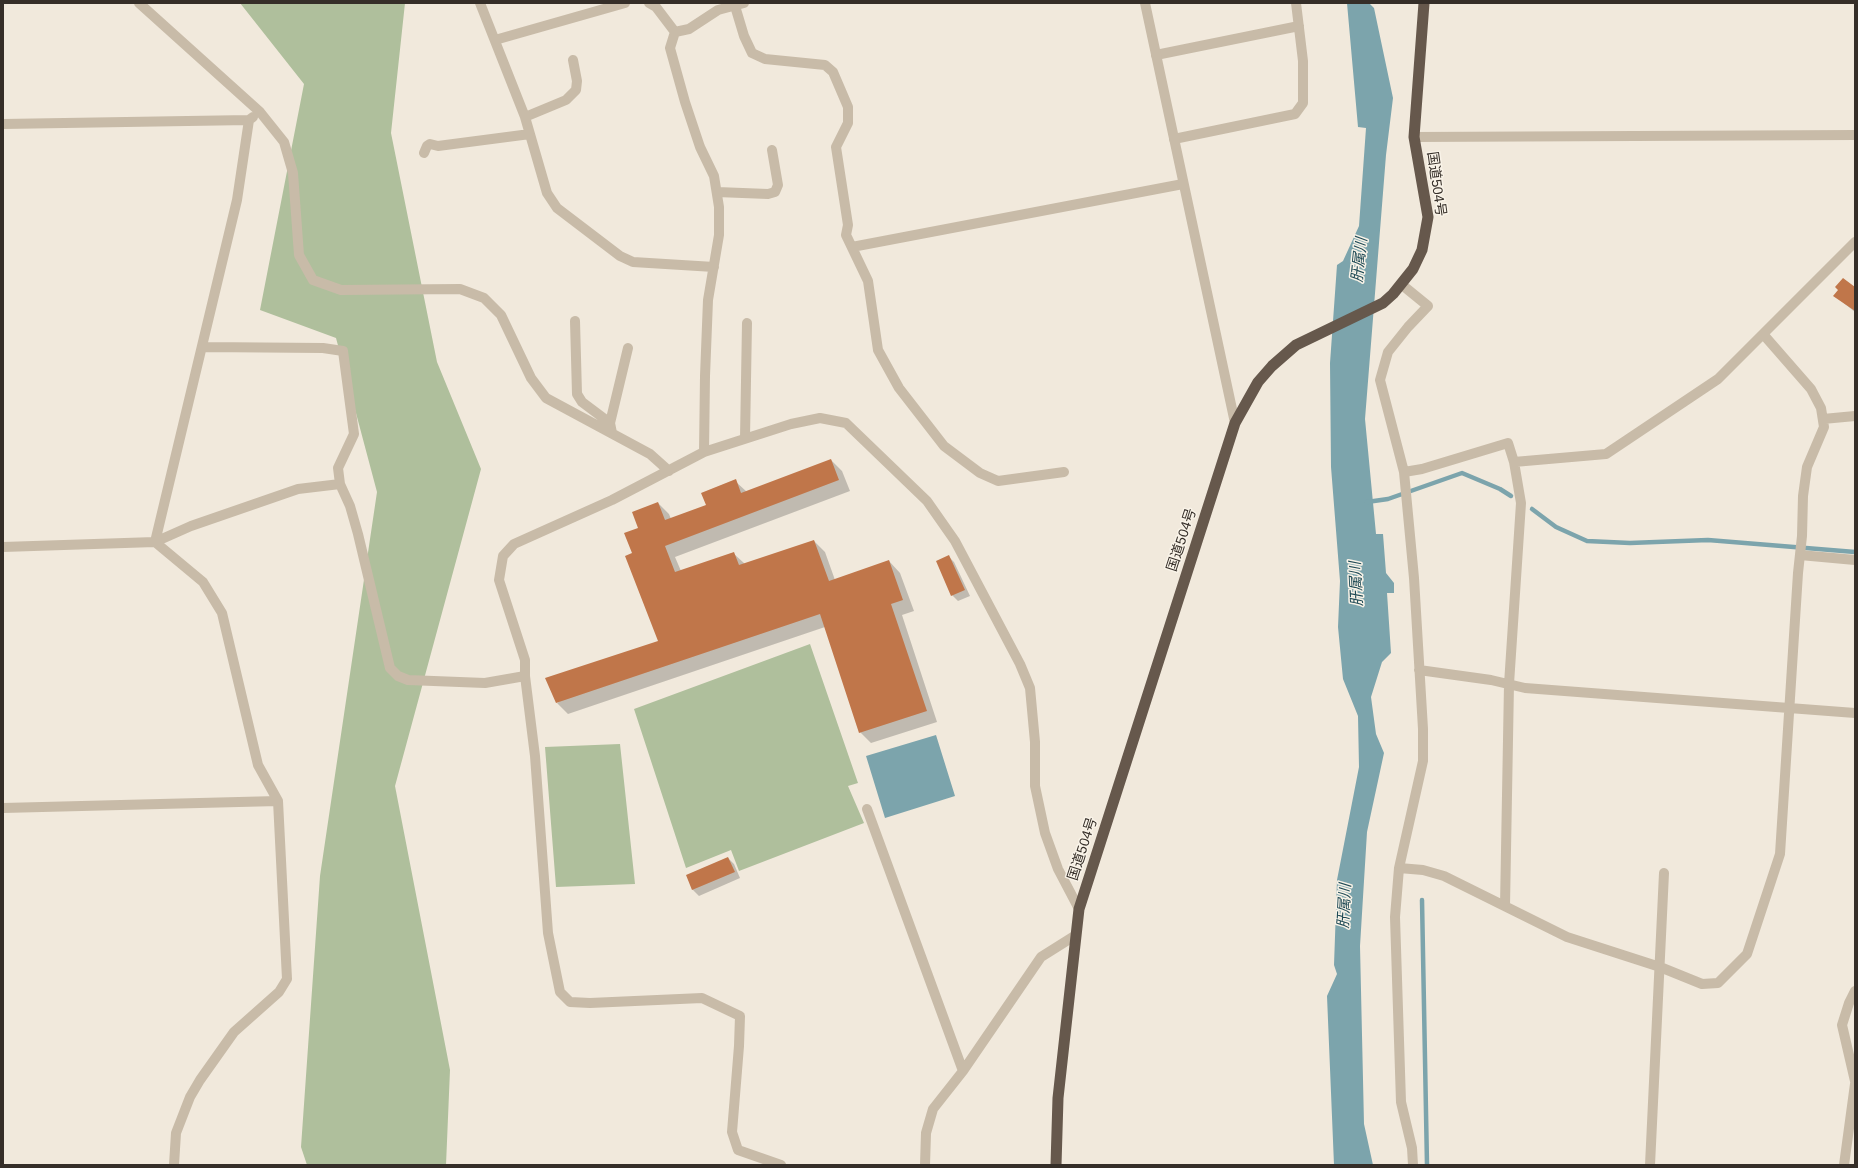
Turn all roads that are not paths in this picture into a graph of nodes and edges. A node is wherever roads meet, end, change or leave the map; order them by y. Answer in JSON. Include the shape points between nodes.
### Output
{"nodes":[{"id":1,"x":139,"y":3,"type":"edge"},
{"id":2,"x":480,"y":3,"type":"edge"},
{"id":3,"x":625,"y":3,"type":"edge"},
{"id":4,"x":649,"y":3,"type":"edge"},
{"id":5,"x":1145,"y":3,"type":"edge"},
{"id":6,"x":1296,"y":3,"type":"edge"},
{"id":7,"x":1424,"y":3,"type":"edge"},
{"id":8,"x":734,"y":5,"type":"edge"},
{"id":9,"x":1299,"y":26,"type":"junction"},
{"id":10,"x":675,"y":32,"type":"junction"},
{"id":11,"x":494,"y":40,"type":"junction"},
{"id":12,"x":1156,"y":55,"type":"junction"},
{"id":13,"x":573,"y":60,"type":"dead end"},
{"id":14,"x":260,"y":112,"type":"junction"},
{"id":15,"x":525,"y":116,"type":"junction"},
{"id":16,"x":249,"y":120,"type":"junction"},
{"id":17,"x":3,"y":124,"type":"edge"},
{"id":18,"x":530,"y":134,"type":"junction"},
{"id":19,"x":1855,"y":135,"type":"edge"},
{"id":20,"x":1414,"y":137,"type":"junction"},
{"id":21,"x":1174,"y":139,"type":"junction"},
{"id":22,"x":772,"y":150,"type":"dead end"},
{"id":23,"x":424,"y":153,"type":"dead end"},
{"id":24,"x":1183,"y":184,"type":"junction"},
{"id":25,"x":717,"y":192,"type":"junction"},
{"id":26,"x":1855,"y":242,"type":"edge"},
{"id":27,"x":852,"y":247,"type":"junction"},
{"id":28,"x":714,"y":267,"type":"junction"},
{"id":29,"x":1400,"y":284,"type":"junction"},
{"id":30,"x":575,"y":321,"type":"dead end"},
{"id":31,"x":747,"y":323,"type":"dead end"},
{"id":32,"x":1763,"y":334,"type":"junction"},
{"id":33,"x":202,"y":347,"type":"junction"},
{"id":34,"x":628,"y":348,"type":"dead end"},
{"id":35,"x":1855,"y":416,"type":"edge"},
{"id":36,"x":1822,"y":419,"type":"junction"},
{"id":37,"x":1235,"y":424,"type":"junction"},
{"id":38,"x":611,"y":428,"type":"junction"},
{"id":39,"x":745,"y":438,"type":"junction"},
{"id":40,"x":704,"y":452,"type":"junction"},
{"id":41,"x":1514,"y":462,"type":"junction"},
{"id":42,"x":669,"y":471,"type":"junction"},
{"id":43,"x":1064,"y":472,"type":"dead end"},
{"id":44,"x":1404,"y":472,"type":"junction"},
{"id":45,"x":340,"y":484,"type":"junction"},
{"id":46,"x":155,"y":542,"type":"junction"},
{"id":47,"x":3,"y":547,"type":"edge"},
{"id":48,"x":1800,"y":555,"type":"junction"},
{"id":49,"x":1855,"y":560,"type":"edge"},
{"id":50,"x":1419,"y":670,"type":"junction"},
{"id":51,"x":526,"y":676,"type":"junction"},
{"id":52,"x":1509,"y":684,"type":"junction"},
{"id":53,"x":1789,"y":708,"type":"junction"},
{"id":54,"x":1855,"y":713,"type":"edge"},
{"id":55,"x":278,"y":801,"type":"junction"},
{"id":56,"x":3,"y":808,"type":"edge"},
{"id":57,"x":867,"y":809,"type":"dead end"},
{"id":58,"x":1398,"y":868,"type":"junction"},
{"id":59,"x":1664,"y":873,"type":"dead end"},
{"id":60,"x":1505,"y":906,"type":"junction"},
{"id":61,"x":1079,"y":909,"type":"junction"},
{"id":62,"x":1076,"y":935,"type":"junction"},
{"id":63,"x":1660,"y":967,"type":"junction"},
{"id":64,"x":1855,"y":991,"type":"edge"},
{"id":65,"x":963,"y":1071,"type":"junction"},
{"id":66,"x":1855,"y":1082,"type":"edge"},
{"id":67,"x":174,"y":1165,"type":"edge"},
{"id":68,"x":781,"y":1165,"type":"edge"},
{"id":69,"x":925,"y":1165,"type":"edge"},
{"id":70,"x":1056,"y":1165,"type":"edge"},
{"id":71,"x":1413,"y":1165,"type":"edge"},
{"id":72,"x":1650,"y":1165,"type":"edge"},
{"id":73,"x":1844,"y":1165,"type":"edge"}],
"edges":[{"from":1,"to":14,"type":"street"},
{"from":2,"to":11,"type":"street"},
{"from":3,"to":11,"type":"street"},
{"from":4,"to":10,"type":"street","via":[[656,7]]},
{"from":5,"to":12,"type":"street"},
{"from":6,"to":9,"type":"street"},
{"from":7,"to":20,"type":"highway","name":"国道504号"},
{"from":8,"to":10,"type":"street","via":[[718,10],[689,29]]},
{"from":8,"to":27,"type":"street","via":[[752,53],[765,58],[825,65],[833,72],[848,107],[848,123],[836,147],[848,225],[846,235]]},
{"from":9,"to":12,"type":"street"},
{"from":9,"to":21,"type":"street","via":[[1304,61],[1304,103],[1296,114]]},
{"from":10,"to":25,"type":"street","via":[[670,48],[685,102],[700,147],[714,176]]},
{"from":11,"to":15,"type":"street"},
{"from":12,"to":21,"type":"street"},
{"from":13,"to":15,"type":"street","via":[[576,90],[566,100]]},
{"from":14,"to":16,"type":"street"},
{"from":14,"to":38,"type":"street","via":[[284,142],[293,174],[299,255],[313,280],[341,290],[460,289],[484,298],[501,315],[531,378],[546,398]]},
{"from":15,"to":18,"type":"street"},
{"from":16,"to":17,"type":"street"},
{"from":16,"to":33,"type":"street","via":[[237,200]]},
{"from":18,"to":23,"type":"street","via":[[438,146],[430,144]]},
{"from":18,"to":28,"type":"street","via":[[547,193],[557,208],[620,256],[633,262]]},
{"from":19,"to":20,"type":"street"},
{"from":20,"to":29,"type":"highway","name":"国道504号","via":[[1428,217],[1422,250],[1413,269]]},
{"from":21,"to":24,"type":"street"},
{"from":22,"to":25,"type":"street","via":[[778,185],[775,192]]},
{"from":24,"to":27,"type":"street"},
{"from":24,"to":37,"type":"street"},
{"from":25,"to":28,"type":"street","via":[[719,235]]},
{"from":26,"to":32,"type":"street"},
{"from":27,"to":43,"type":"street","via":[[868,282],[878,350],[899,388],[944,446],[980,473],[998,482]]},
{"from":28,"to":40,"type":"street","via":[[708,300]]},
{"from":29,"to":37,"type":"highway","name":"国道504号","via":[[1383,303],[1296,345],[1258,382]]},
{"from":29,"to":44,"type":"street","via":[[1428,306],[1388,352],[1380,380]]},
{"from":30,"to":38,"type":"street","via":[[577,394],[582,402]]},
{"from":31,"to":39,"type":"street"},
{"from":32,"to":36,"type":"street","via":[[1812,389]]},
{"from":32,"to":41,"type":"street","via":[[1718,379],[1606,454]]},
{"from":33,"to":45,"type":"street","via":[[323,348],[343,351],[354,434],[338,468]]},
{"from":33,"to":46,"type":"street"},
{"from":34,"to":38,"type":"street"},
{"from":35,"to":36,"type":"street"},
{"from":36,"to":48,"type":"street","via":[[1824,427],[1807,467]]},
{"from":37,"to":61,"type":"highway","name":"国道504号"},
{"from":38,"to":42,"type":"street","via":[[650,454]]},
{"from":39,"to":40,"type":"street"},
{"from":39,"to":61,"type":"street","via":[[820,418],[846,423],[927,501],[956,541],[1030,688],[1035,742],[1035,786],[1045,833],[1058,869]]},
{"from":40,"to":42,"type":"street"},
{"from":41,"to":44,"type":"street","via":[[1508,443]]},
{"from":41,"to":52,"type":"street","via":[[1521,503]]},
{"from":42,"to":51,"type":"street","via":[[514,544],[503,556],[499,580],[526,660]]},
{"from":44,"to":50,"type":"street"},
{"from":45,"to":46,"type":"street","via":[[298,489],[191,526]]},
{"from":45,"to":51,"type":"street","via":[[358,534],[390,668],[398,676],[408,680],[486,683]]},
{"from":46,"to":47,"type":"street"},
{"from":46,"to":55,"type":"street","via":[[203,582],[222,613],[258,765]]},
{"from":48,"to":49,"type":"street"},
{"from":48,"to":53,"type":"street"},
{"from":50,"to":52,"type":"street"},
{"from":50,"to":58,"type":"street","via":[[1423,761]]},
{"from":51,"to":68,"type":"street","via":[[535,756],[548,933],[560,992],[570,1002],[590,1003],[702,998],[740,1016],[740,1046],[732,1132],[738,1150]]},
{"from":52,"to":53,"type":"street","via":[[1525,688]]},
{"from":52,"to":60,"type":"street"},
{"from":53,"to":54,"type":"street"},
{"from":53,"to":63,"type":"street","via":[[1780,854],[1747,954],[1718,983],[1702,984]]},
{"from":55,"to":56,"type":"street"},
{"from":55,"to":67,"type":"street","via":[[287,979],[279,992],[234,1032],[200,1080],[190,1097],[176,1133]]},
{"from":57,"to":65,"type":"street"},
{"from":58,"to":60,"type":"street","via":[[1423,870],[1444,876]]},
{"from":58,"to":71,"type":"street","via":[[1395,916],[1401,1102],[1412,1148]]},
{"from":59,"to":63,"type":"street"},
{"from":60,"to":63,"type":"street","via":[[1567,937]]},
{"from":61,"to":62,"type":"highway","name":"国道504号"},
{"from":62,"to":65,"type":"street","via":[[1041,957]]},
{"from":62,"to":70,"type":"highway","name":"国道504号","via":[[1058,1098]]},
{"from":63,"to":72,"type":"street"},
{"from":64,"to":66,"type":"street","via":[[1842,1025]]},
{"from":65,"to":69,"type":"street","via":[[933,1108],[926,1133]]},
{"from":66,"to":73,"type":"street"}]}
